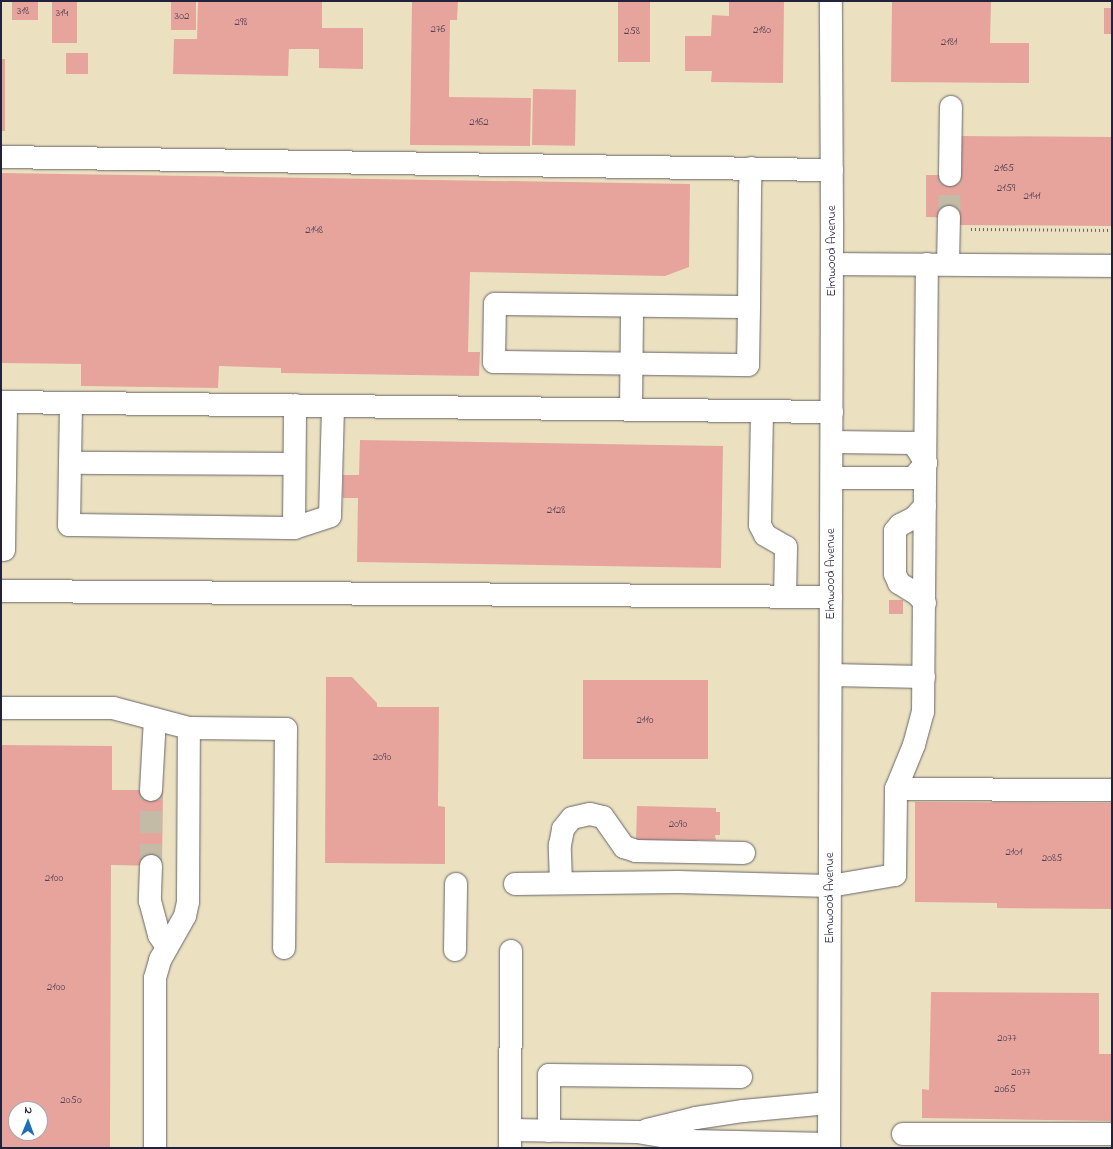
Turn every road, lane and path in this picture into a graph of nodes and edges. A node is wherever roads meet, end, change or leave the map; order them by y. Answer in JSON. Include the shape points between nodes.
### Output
{"nodes":[{"id":1,"x":831,"y":1,"type":"edge"},
{"id":2,"x":951,"y":106,"type":"dead end"},
{"id":3,"x":1,"y":157,"type":"edge"},
{"id":4,"x":751,"y":168,"type":"junction"},
{"id":5,"x":832,"y":170,"type":"junction"},
{"id":6,"x":950,"y":175,"type":"tunnel mouth"},
{"id":7,"x":949,"y":217,"type":"tunnel mouth"},
{"id":8,"x":970,"y":229,"type":"dead end"},
{"id":9,"x":1112,"y":230,"type":"edge"},
{"id":10,"x":832,"y":264,"type":"junction"},
{"id":11,"x":938,"y":264,"type":"junction"},
{"id":12,"x":1112,"y":266,"type":"edge"},
{"id":13,"x":632,"y":306,"type":"junction"},
{"id":14,"x":749,"y":307,"type":"junction"},
{"id":15,"x":631,"y":364,"type":"junction"},
{"id":16,"x":4,"y":402,"type":"edge"},
{"id":17,"x":71,"y":403,"type":"junction"},
{"id":18,"x":295,"y":405,"type":"junction"},
{"id":19,"x":333,"y":406,"type":"junction"},
{"id":20,"x":631,"y":409,"type":"junction"},
{"id":21,"x":762,"y":411,"type":"junction"},
{"id":22,"x":832,"y":412,"type":"junction"},
{"id":23,"x":832,"y":442,"type":"junction"},
{"id":24,"x":70,"y":463,"type":"junction"},
{"id":25,"x":926,"y":463,"type":"junction"},
{"id":26,"x":294,"y":464,"type":"junction"},
{"id":27,"x":832,"y":478,"type":"junction"},
{"id":28,"x":925,"y":506,"type":"junction"},
{"id":29,"x":294,"y":528,"type":"junction"},
{"id":30,"x":4,"y":550,"type":"dead end"},
{"id":31,"x":1,"y":590,"type":"edge"},
{"id":32,"x":785,"y":597,"type":"junction"},
{"id":33,"x":831,"y":597,"type":"junction"},
{"id":34,"x":924,"y":603,"type":"junction"},
{"id":35,"x":831,"y":675,"type":"junction"},
{"id":36,"x":924,"y":677,"type":"junction"},
{"id":37,"x":1,"y":708,"type":"edge"},
{"id":38,"x":156,"y":719,"type":"junction"},
{"id":39,"x":188,"y":728,"type":"junction"},
{"id":40,"x":896,"y":788,"type":"junction"},
{"id":41,"x":151,"y":790,"type":"tunnel mouth"},
{"id":42,"x":1112,"y":790,"type":"edge"},
{"id":43,"x":744,"y":853,"type":"dead end"},
{"id":44,"x":150,"y":866,"type":"tunnel mouth"},
{"id":45,"x":561,"y":883,"type":"junction"},
{"id":46,"x":456,"y":884,"type":"dead end"},
{"id":47,"x":515,"y":884,"type":"dead end"},
{"id":48,"x":830,"y":886,"type":"junction"},
{"id":49,"x":167,"y":947,"type":"junction"},
{"id":50,"x":284,"y":948,"type":"dead end"},
{"id":51,"x":455,"y":950,"type":"dead end"},
{"id":52,"x":511,"y":951,"type":"dead end"},
{"id":53,"x":741,"y":1078,"type":"dead end"},
{"id":54,"x":829,"y":1104,"type":"junction"},
{"id":55,"x":636,"y":1132,"type":"junction"},
{"id":56,"x":903,"y":1134,"type":"dead end"},
{"id":57,"x":1112,"y":1134,"type":"edge"},
{"id":58,"x":553,"y":1136,"type":"edge"},
{"id":59,"x":510,"y":1139,"type":"edge"},
{"id":60,"x":829,"y":1146,"type":"edge"},
{"id":61,"x":155,"y":1148,"type":"edge"}],
"edges":[{"from":1,"to":5,"type":"street","name":"Elmwood Avenue"},
{"from":2,"to":6,"type":"street"},
{"from":3,"to":4,"type":"street"},
{"from":4,"to":5,"type":"street"},
{"from":4,"to":14,"type":"street"},
{"from":5,"to":10,"type":"street","name":"Elmwood Avenue"},
{"from":7,"to":11,"type":"street"},
{"from":8,"to":9,"type":"path"},
{"from":10,"to":11,"type":"street"},
{"from":10,"to":22,"type":"street","name":"Elmwood Avenue"},
{"from":11,"to":12,"type":"street"},
{"from":11,"to":25,"type":"street"},
{"from":13,"to":14,"type":"street"},
{"from":13,"to":15,"type":"street"},
{"from":13,"to":15,"type":"street","via":[[495,304],[494,362]]},
{"from":14,"to":15,"type":"street","via":[[748,365]]},
{"from":15,"to":20,"type":"street"},
{"from":16,"to":17,"type":"street"},
{"from":16,"to":30,"type":"street"},
{"from":17,"to":18,"type":"street"},
{"from":17,"to":24,"type":"street"},
{"from":18,"to":19,"type":"street"},
{"from":18,"to":26,"type":"street"},
{"from":19,"to":20,"type":"street"},
{"from":19,"to":29,"type":"street","via":[[330,516]]},
{"from":20,"to":21,"type":"street"},
{"from":21,"to":22,"type":"street"},
{"from":21,"to":32,"type":"street","via":[[760,525],[765,535],[786,547]]},
{"from":22,"to":23,"type":"street","name":"Elmwood Avenue"},
{"from":23,"to":25,"type":"street","via":[[913,443]]},
{"from":23,"to":27,"type":"street","name":"Elmwood Avenue"},
{"from":24,"to":26,"type":"street"},
{"from":24,"to":29,"type":"street","via":[[69,525]]},
{"from":25,"to":27,"type":"street","via":[[912,478]]},
{"from":25,"to":28,"type":"street"},
{"from":26,"to":29,"type":"street"},
{"from":27,"to":33,"type":"street","name":"Elmwood Avenue"},
{"from":28,"to":34,"type":"street"},
{"from":28,"to":34,"type":"street","via":[[914,518],[900,525],[895,531],[895,574],[899,582],[917,594]]},
{"from":31,"to":32,"type":"street"},
{"from":32,"to":33,"type":"street"},
{"from":33,"to":35,"type":"street","name":"Elmwood Avenue"},
{"from":34,"to":36,"type":"street"},
{"from":35,"to":36,"type":"street"},
{"from":35,"to":48,"type":"street","name":"Elmwood Avenue"},
{"from":36,"to":40,"type":"street","via":[[923,712],[914,745]]},
{"from":37,"to":38,"type":"street","via":[[113,708]]},
{"from":38,"to":39,"type":"street"},
{"from":38,"to":41,"type":"street"},
{"from":39,"to":49,"type":"street","via":[[188,902],[185,916]]},
{"from":39,"to":50,"type":"street","via":[[286,729]]},
{"from":40,"to":42,"type":"street"},
{"from":40,"to":48,"type":"street","via":[[895,874]]},
{"from":43,"to":45,"type":"street","via":[[636,851],[624,847],[603,817],[590,814],[572,818],[562,829]]},
{"from":44,"to":49,"type":"street","via":[[151,906],[159,935]]},
{"from":45,"to":47,"type":"street"},
{"from":45,"to":48,"type":"street","via":[[678,882]]},
{"from":46,"to":51,"type":"street"},
{"from":48,"to":54,"type":"street","name":"Elmwood Avenue"},
{"from":49,"to":61,"type":"street","via":[[155,978]]},
{"from":52,"to":59,"type":"street"},
{"from":53,"to":58,"type":"street","via":[[549,1075]]},
{"from":54,"to":55,"type":"street","via":[[743,1111],[696,1118]]},
{"from":54,"to":60,"type":"street","name":"Elmwood Avenue"},
{"from":55,"to":58,"type":"street"},
{"from":55,"to":60,"type":"street","via":[[691,1141]]},
{"from":56,"to":57,"type":"street"},
{"from":58,"to":59,"type":"street"}]}
